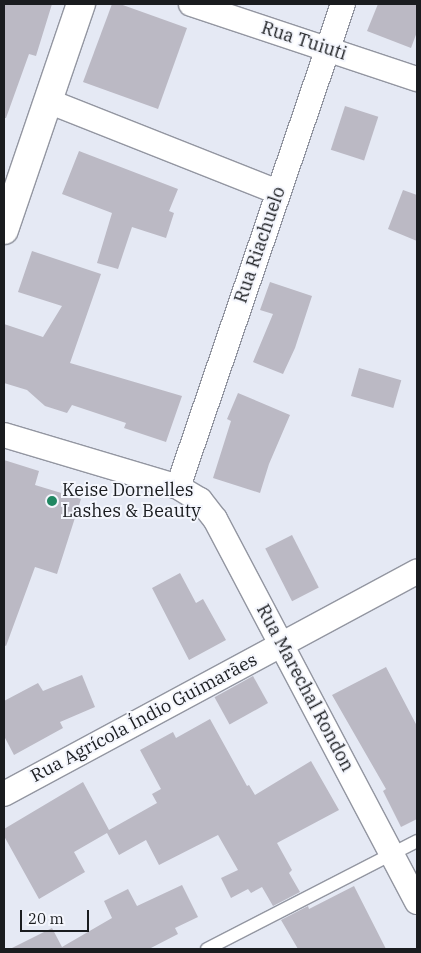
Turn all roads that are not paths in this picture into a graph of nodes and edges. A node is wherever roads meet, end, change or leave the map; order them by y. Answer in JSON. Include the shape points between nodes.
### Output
{"nodes":[{"id":1,"x":81,"y":4,"type":"edge"},
{"id":2,"x":191,"y":4,"type":"edge"},
{"id":3,"x":343,"y":4,"type":"edge"},
{"id":4,"x":328,"y":49,"type":"junction"},
{"id":5,"x":417,"y":79,"type":"edge"},
{"id":6,"x":48,"y":101,"type":"junction"},
{"id":7,"x":278,"y":192,"type":"junction"},
{"id":8,"x":4,"y":230,"type":"edge"},
{"id":9,"x":4,"y":435,"type":"edge"},
{"id":10,"x":178,"y":486,"type":"junction"},
{"id":11,"x":417,"y":572,"type":"edge"},
{"id":12,"x":281,"y":645,"type":"junction"},
{"id":13,"x":4,"y":794,"type":"edge"},
{"id":14,"x":417,"y":841,"type":"edge"},
{"id":15,"x":392,"y":854,"type":"junction"},
{"id":16,"x":417,"y":902,"type":"edge"},
{"id":17,"x":207,"y":949,"type":"edge"}],
"edges":[{"from":1,"to":6,"type":"main road"},
{"from":2,"to":4,"type":"street","name":"Rua Tuiuti"},
{"from":3,"to":4,"type":"street","name":"Rua Riachuelo"},
{"from":4,"to":5,"type":"street","name":"Rua Tuiuti"},
{"from":4,"to":7,"type":"street","name":"Rua Riachuelo"},
{"from":6,"to":7,"type":"street"},
{"from":6,"to":8,"type":"main road"},
{"from":7,"to":10,"type":"street","name":"Rua Riachuelo"},
{"from":9,"to":10,"type":"street","name":"Rua Marechal Rondon"},
{"from":10,"to":12,"type":"street","name":"Rua Marechal Rondon","via":[[200,500],[215,519]]},
{"from":11,"to":12,"type":"street","name":"Rua Agrícola Índio Guimarães"},
{"from":12,"to":13,"type":"street","name":"Rua Agrícola Índio Guimarães"},
{"from":12,"to":15,"type":"street","name":"Rua Marechal Rondon"},
{"from":14,"to":15,"type":"lane"},
{"from":15,"to":16,"type":"street","name":"Rua Marechal Rondon"},
{"from":15,"to":17,"type":"lane"}]}
